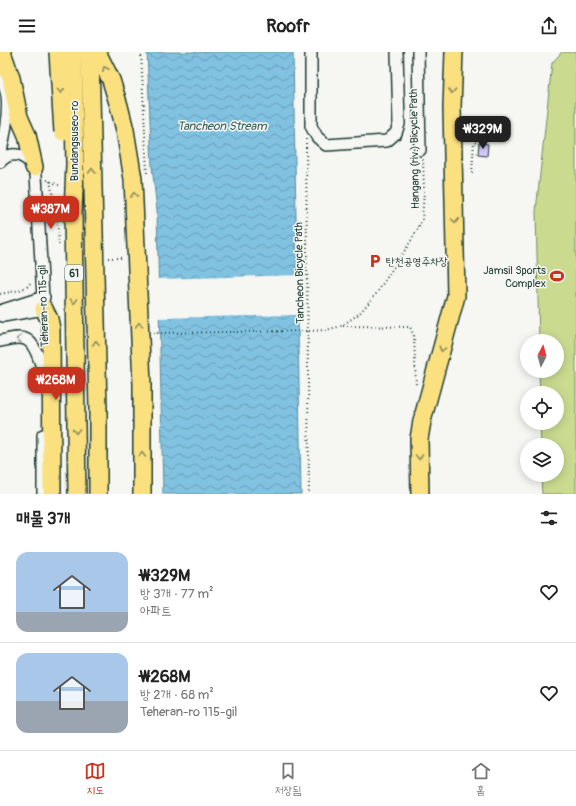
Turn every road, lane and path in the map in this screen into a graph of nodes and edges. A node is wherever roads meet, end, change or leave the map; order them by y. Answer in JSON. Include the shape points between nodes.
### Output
{"nodes":[{"id":1,"x":2,"y":52,"type":"edge"},
{"id":2,"x":13,"y":52,"type":"edge"},
{"id":3,"x":58,"y":52,"type":"edge"},
{"id":4,"x":72,"y":52,"type":"edge"},
{"id":5,"x":90,"y":52,"type":"edge"},
{"id":6,"x":97,"y":52,"type":"edge"},
{"id":7,"x":311,"y":52,"type":"edge"},
{"id":8,"x":398,"y":52,"type":"edge"},
{"id":9,"x":418,"y":52,"type":"edge"},
{"id":10,"x":454,"y":52,"type":"edge"},
{"id":11,"x":0,"y":71,"type":"edge"},
{"id":12,"x":3,"y":94,"type":"edge"},
{"id":13,"x":27,"y":136,"type":"junction"},
{"id":14,"x":306,"y":139,"type":"dead end"},
{"id":15,"x":479,"y":143,"type":"dead end"},
{"id":16,"x":422,"y":154,"type":"joint"},
{"id":17,"x":0,"y":155,"type":"edge"},
{"id":18,"x":0,"y":162,"type":"edge"},
{"id":19,"x":34,"y":167,"type":"junction"},
{"id":20,"x":472,"y":173,"type":"dead end"},
{"id":21,"x":50,"y":181,"type":"dead end"},
{"id":22,"x":73,"y":212,"type":"junction"},
{"id":23,"x":59,"y":251,"type":"dead end"},
{"id":24,"x":31,"y":282,"type":"dead end"},
{"id":25,"x":0,"y":294,"type":"edge"},
{"id":26,"x":44,"y":303,"type":"junction"},
{"id":27,"x":0,"y":311,"type":"edge"},
{"id":28,"x":0,"y":317,"type":"edge"},
{"id":29,"x":341,"y":326,"type":"junction"},
{"id":30,"x":308,"y":331,"type":"junction"},
{"id":31,"x":153,"y":333,"type":"dead end"},
{"id":32,"x":0,"y":341,"type":"edge"},
{"id":33,"x":44,"y":374,"type":"junction"},
{"id":34,"x":417,"y":391,"type":"dead end"},
{"id":35,"x":43,"y":494,"type":"edge"},
{"id":36,"x":52,"y":494,"type":"edge"},
{"id":37,"x":78,"y":494,"type":"edge"},
{"id":38,"x":98,"y":494,"type":"edge"},
{"id":39,"x":142,"y":494,"type":"edge"},
{"id":40,"x":309,"y":494,"type":"edge"},
{"id":41,"x":420,"y":494,"type":"edge"}],
"edges":[{"from":1,"to":13,"type":"highway","via":[[11,78],[19,117]]},
{"from":2,"to":13,"type":"highway"},
{"from":3,"to":22,"type":"highway","one_way":true,"bridge":true,"via":[[66,163]]},
{"from":4,"to":22,"type":"highway","name":"Bundangsuseo-ro","number":"61","bridge":true,"via":[[75,164]]},
{"from":38,"to":5,"type":"highway","name":"Bundangsuseo-ro","number":"61","one_way":true,"bridge":true},
{"from":39,"to":6,"type":"highway","one_way":true,"bridge":true,"via":[[142,384],[133,179],[119,106],[111,80]]},
{"from":7,"to":8,"type":"street","via":[[312,126],[317,137],[326,145],[386,141],[396,133],[399,124]]},
{"from":9,"to":16,"type":"street"},
{"from":10,"to":41,"type":"highway","one_way":true,"via":[[452,107],[456,296],[422,421],[419,439]]},
{"from":11,"to":12,"type":"street"},
{"from":12,"to":17,"type":"street","via":[[8,107]]},
{"from":13,"to":19,"type":"highway"},
{"from":14,"to":30,"type":"path","name":"Tancheon Bicycle Path"},
{"from":15,"to":20,"type":"path","via":[[474,142]]},
{"from":16,"to":29,"type":"path","name":"Hangang (riv.) Bicycle Path","via":[[422,222],[376,294],[358,314]]},
{"from":18,"to":19,"type":"street","via":[[6,156],[22,156]]},
{"from":19,"to":26,"type":"street","name":"Teheran-ro 115-gil"},
{"from":21,"to":23,"type":"path","via":[[57,217]]},
{"from":22,"to":37,"type":"highway","name":"Bundangsuseo-ro","number":"61","one_way":true,"bridge":true},
{"from":24,"to":25,"type":"path","via":[[20,290]]},
{"from":26,"to":27,"type":"street"},
{"from":26,"to":28,"type":"street"},
{"from":26,"to":33,"type":"street","name":"Teheran-ro 115-gil"},
{"from":26,"to":36,"type":"highway","via":[[51,329]]},
{"from":29,"to":30,"type":"path","name":"Hangang (riv.) Bicycle Path"},
{"from":29,"to":34,"type":"path","via":[[410,327],[414,336]]},
{"from":30,"to":31,"type":"path","name":"Hangang (riv.) Bicycle Path"},
{"from":30,"to":40,"type":"path","name":"Tancheon Bicycle Path"},
{"from":33,"to":32,"type":"street","one_way":true,"via":[[32,343],[19,338]]},
{"from":33,"to":35,"type":"street","name":"Teheran-ro 115-gil"}]}
